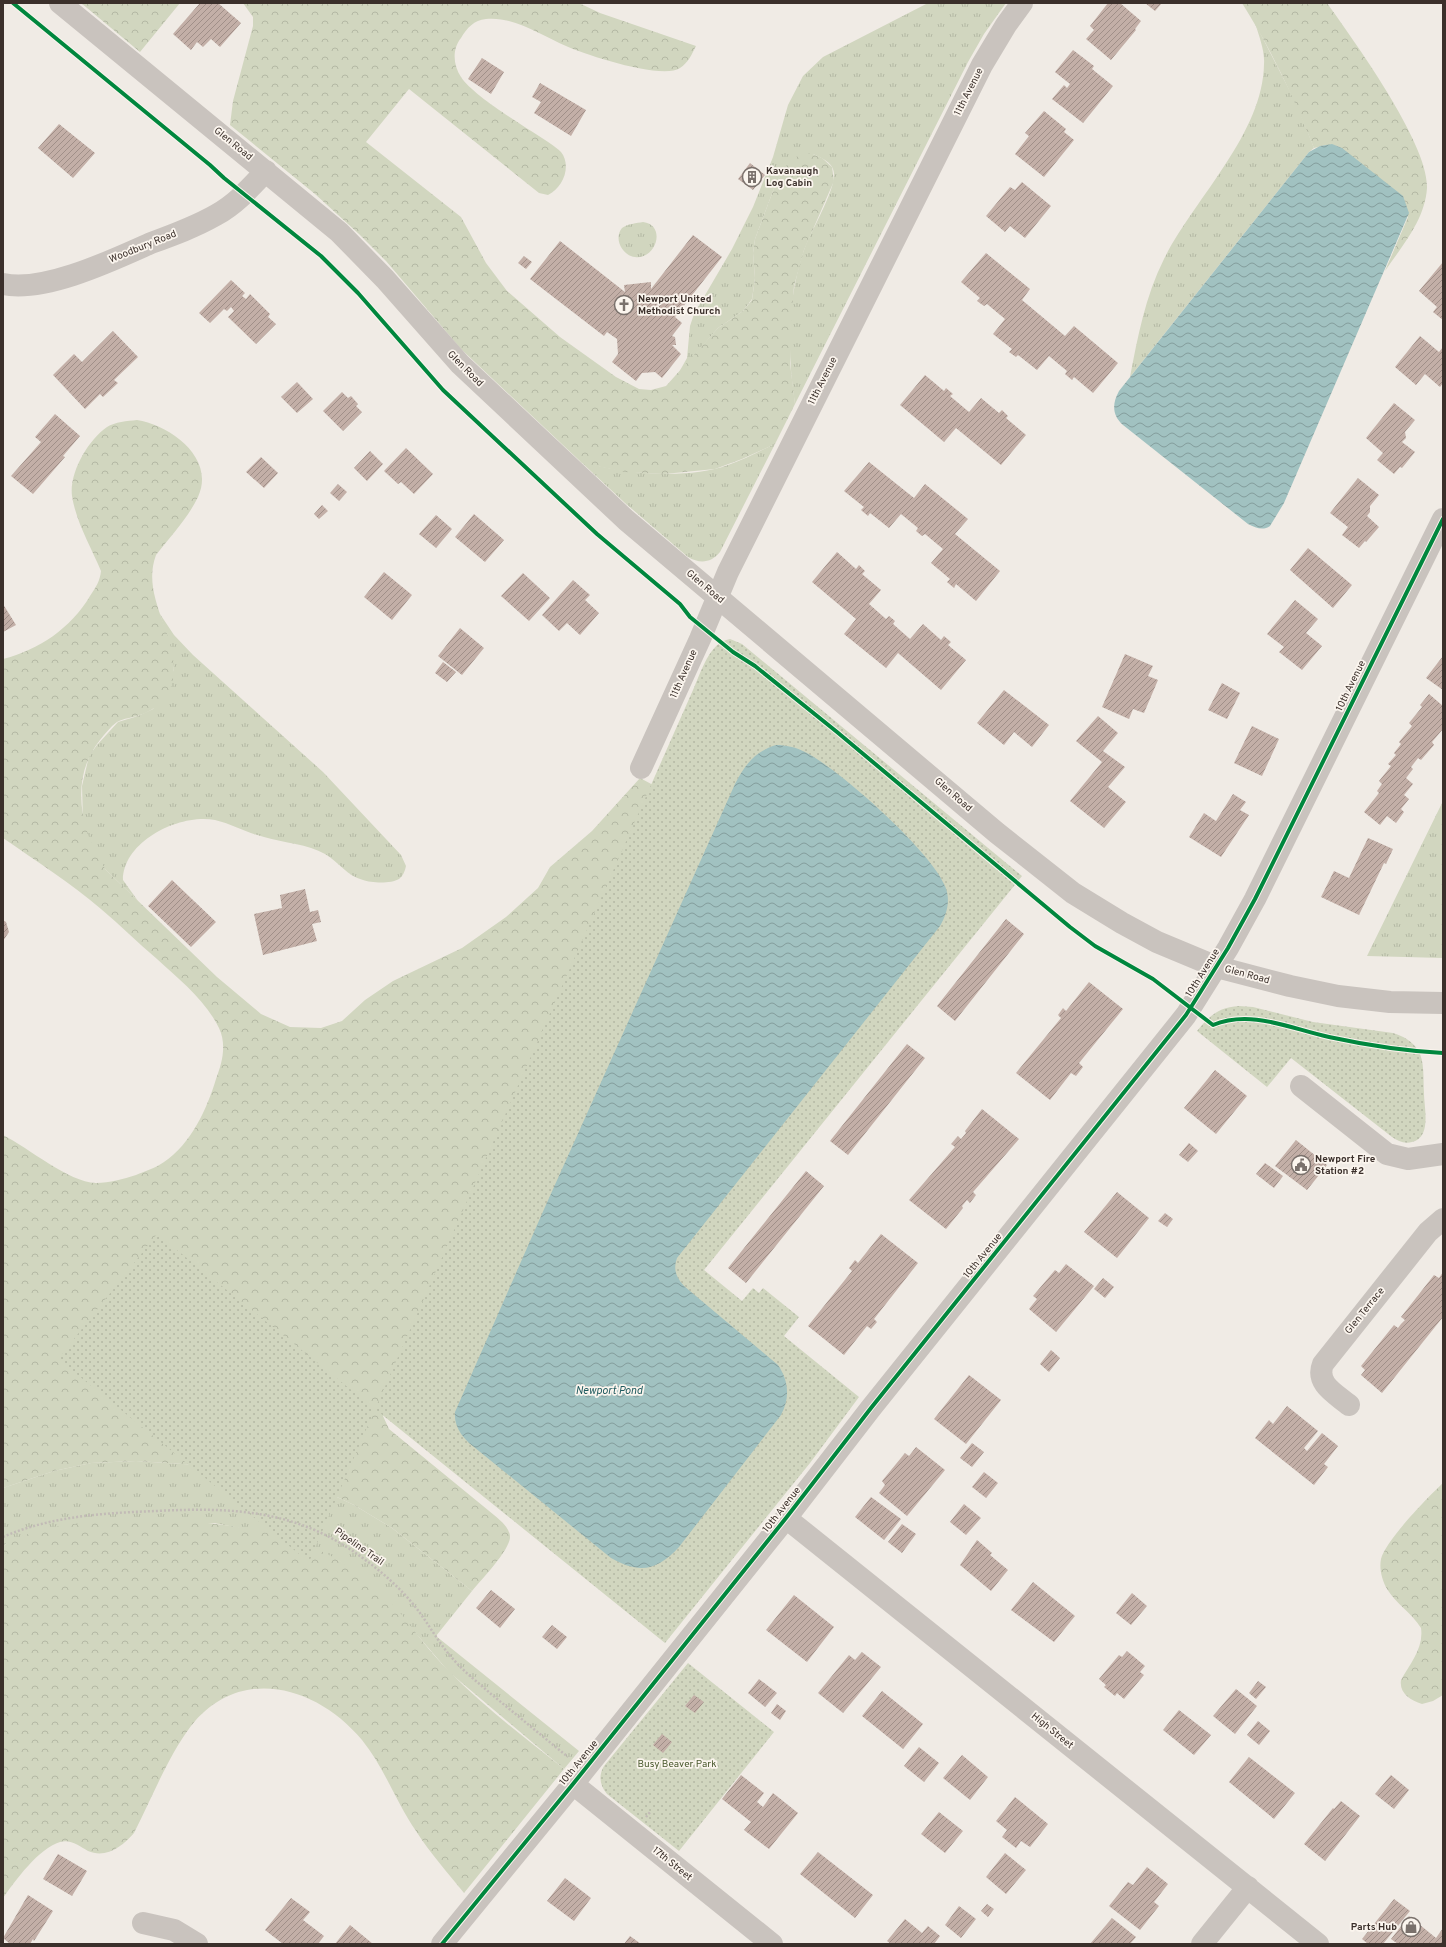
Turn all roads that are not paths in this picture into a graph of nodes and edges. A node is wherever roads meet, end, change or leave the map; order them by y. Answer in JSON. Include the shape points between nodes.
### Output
{"nodes":[{"id":1,"x":60,"y":3,"type":"edge"},
{"id":2,"x":1022,"y":3,"type":"edge"},
{"id":3,"x":266,"y":171,"type":"junction"},
{"id":4,"x":3,"y":284,"type":"edge"},
{"id":5,"x":1443,"y":519,"type":"edge"},
{"id":6,"x":717,"y":597,"type":"junction"},
{"id":7,"x":641,"y":768,"type":"dead end"},
{"id":8,"x":1217,"y":967,"type":"junction"},
{"id":9,"x":1443,"y":1003,"type":"edge"},
{"id":10,"x":1301,"y":1086,"type":"dead end"},
{"id":11,"x":1443,"y":1154,"type":"edge"},
{"id":12,"x":1443,"y":1219,"type":"edge"},
{"id":13,"x":1349,"y":1405,"type":"dead end"},
{"id":14,"x":786,"y":1518,"type":"junction"},
{"id":15,"x":578,"y":1777,"type":"junction"},
{"id":16,"x":1248,"y":1888,"type":"junction"},
{"id":17,"x":143,"y":1923,"type":"dead end"},
{"id":18,"x":197,"y":1944,"type":"edge"},
{"id":19,"x":442,"y":1944,"type":"edge"},
{"id":20,"x":772,"y":1944,"type":"edge"},
{"id":21,"x":1202,"y":1944,"type":"edge"},
{"id":22,"x":1318,"y":1944,"type":"edge"}],
"edges":[{"from":1,"to":3,"type":"street","name":"Glen Road"},
{"from":2,"to":6,"type":"street","name":"11th Avenue","via":[[974,79]]},
{"from":3,"to":4,"type":"street","name":"Woodbury Road","via":[[234,204],[194,226],[63,278],[33,284]]},
{"from":3,"to":6,"type":"street","name":"Glen Road","via":[[363,256],[444,348],[515,418],[608,505]]},
{"from":5,"to":8,"type":"street","name":"10th Avenue","via":[[1254,899]]},
{"from":6,"to":7,"type":"street","name":"11th Avenue"},
{"from":6,"to":8,"type":"street","name":"Glen Road","via":[[1069,890],[1172,950]]},
{"from":8,"to":9,"type":"street","name":"Glen Road","via":[[1338,996],[1390,1002]]},
{"from":8,"to":14,"type":"street","name":"10th Avenue","via":[[1173,1033],[871,1408]]},
{"from":10,"to":11,"type":"street","via":[[1387,1154],[1408,1159]]},
{"from":12,"to":13,"type":"street","name":"Glen Terrace","via":[[1428,1232],[1323,1364],[1323,1382]]},
{"from":14,"to":15,"type":"street","name":"10th Avenue"},
{"from":14,"to":16,"type":"street","name":"High Street"},
{"from":15,"to":19,"type":"street","name":"10th Avenue"},
{"from":15,"to":20,"type":"street","name":"17th Street"},
{"from":16,"to":21,"type":"street"},
{"from":16,"to":22,"type":"street","name":"High Street"},
{"from":17,"to":18,"type":"street","via":[[174,1930]]}]}
